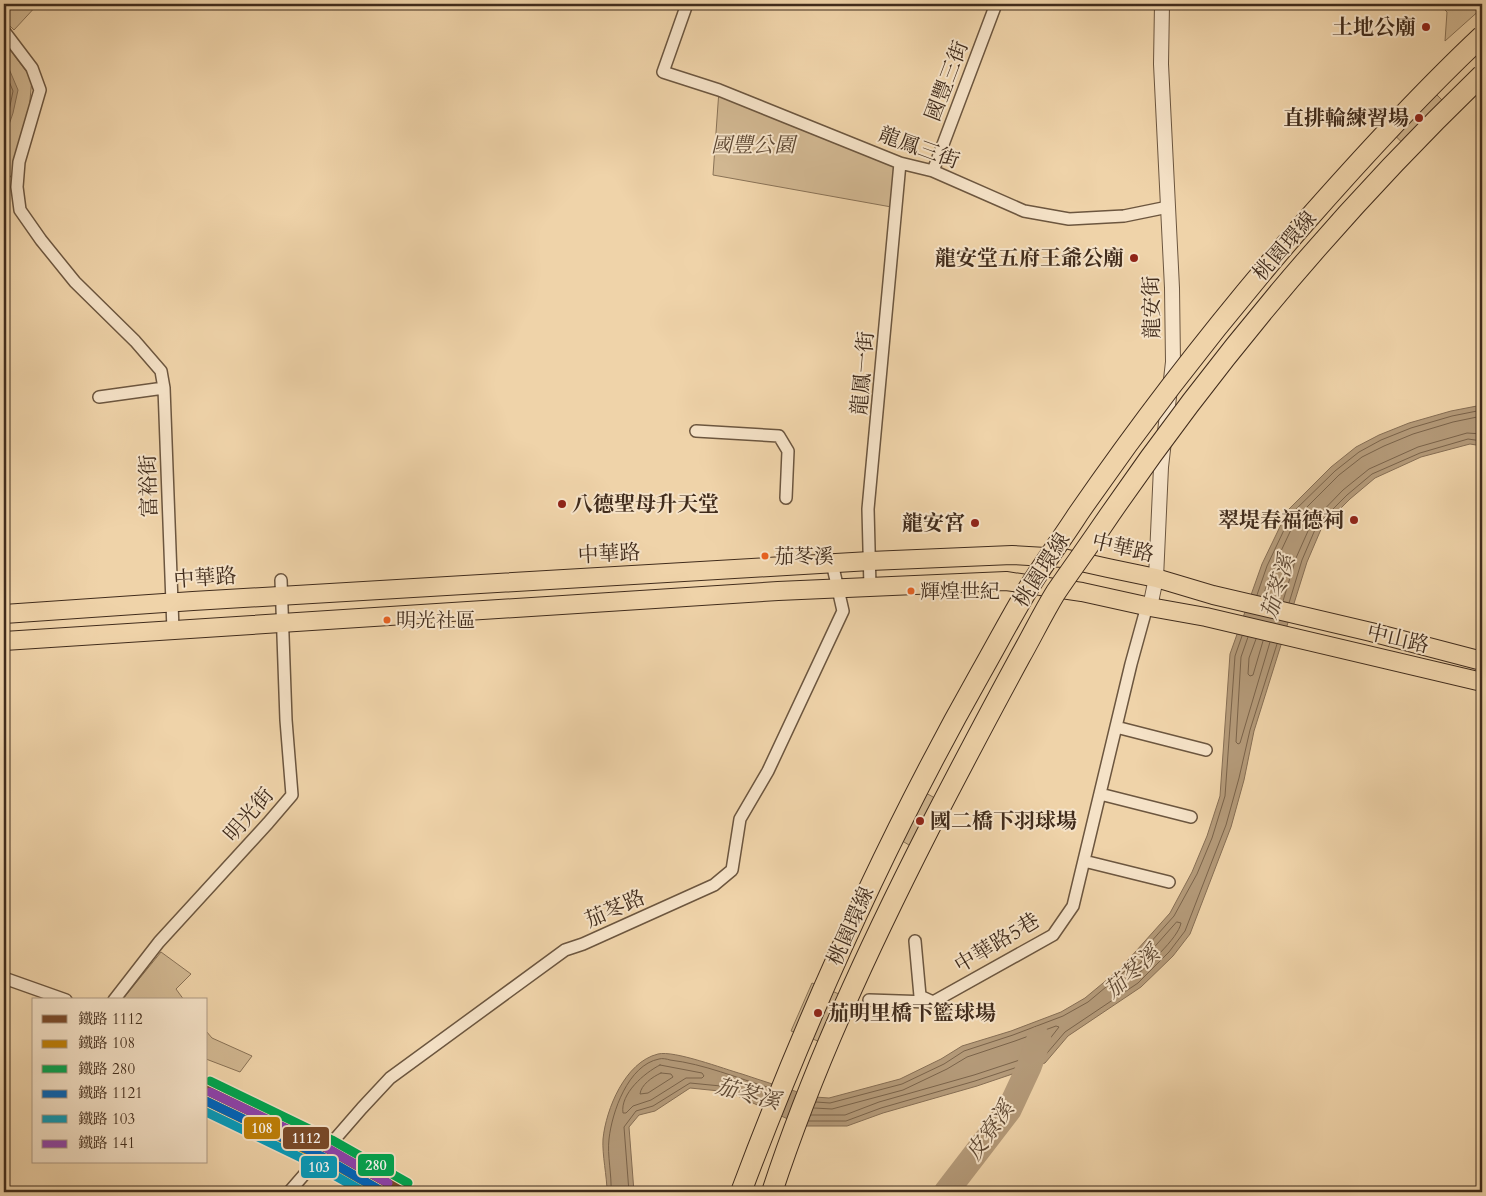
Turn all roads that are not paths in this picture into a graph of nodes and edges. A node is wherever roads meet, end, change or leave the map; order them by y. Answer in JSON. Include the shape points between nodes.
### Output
{"nodes":[{"id":1,"x":687,"y":4,"type":"edge"},
{"id":2,"x":996,"y":4,"type":"edge"},
{"id":3,"x":1162,"y":4,"type":"edge"},
{"id":4,"x":4,"y":31,"type":"edge"},
{"id":5,"x":1482,"y":36,"type":"edge"},
{"id":6,"x":1482,"y":75,"type":"edge"},
{"id":7,"x":900,"y":163,"type":"junction"},
{"id":8,"x":933,"y":171,"type":"junction"},
{"id":9,"x":1168,"y":207,"type":"junction"},
{"id":10,"x":164,"y":388,"type":"junction"},
{"id":11,"x":98,"y":397,"type":"dead end"},
{"id":12,"x":696,"y":432,"type":"dead end"},
{"id":13,"x":786,"y":498,"type":"dead end"},
{"id":14,"x":870,"y":561,"type":"junction"},
{"id":15,"x":832,"y":563,"type":"junction"},
{"id":16,"x":1156,"y":578,"type":"junction"},
{"id":17,"x":870,"y":587,"type":"junction"},
{"id":18,"x":281,"y":588,"type":"junction"},
{"id":19,"x":837,"y":588,"type":"junction"},
{"id":20,"x":172,"y":603,"type":"junction"},
{"id":21,"x":1148,"y":607,"type":"junction"},
{"id":22,"x":4,"y":614,"type":"edge"},
{"id":23,"x":1312,"y":619,"type":"joint"},
{"id":24,"x":282,"y":623,"type":"junction"},
{"id":25,"x":173,"y":630,"type":"junction"},
{"id":26,"x":4,"y":641,"type":"edge"},
{"id":27,"x":1482,"y":661,"type":"edge"},
{"id":28,"x":1482,"y":682,"type":"edge"},
{"id":29,"x":1116,"y":727,"type":"junction"},
{"id":30,"x":1206,"y":750,"type":"dead end"},
{"id":31,"x":1100,"y":794,"type":"junction"},
{"id":32,"x":1191,"y":817,"type":"dead end"},
{"id":33,"x":1084,"y":861,"type":"junction"},
{"id":34,"x":1169,"y":882,"type":"dead end"},
{"id":35,"x":915,"y":940,"type":"dead end"},
{"id":36,"x":4,"y":978,"type":"edge"},
{"id":37,"x":60,"y":998,"type":"edge"},
{"id":38,"x":116,"y":998,"type":"edge"},
{"id":39,"x":869,"y":1000,"type":"dead end"},
{"id":40,"x":933,"y":1002,"type":"junction"},
{"id":41,"x":289,"y":1192,"type":"edge"},
{"id":42,"x":741,"y":1192,"type":"edge"},
{"id":43,"x":772,"y":1192,"type":"edge"}],
"edges":[{"from":1,"to":7,"type":"street","name":"龍鳳三街","via":[[663,72],[719,90]]},
{"from":2,"to":8,"type":"street","name":"國豐三街"},
{"from":3,"to":9,"type":"street","name":"龍安街","via":[[1161,64]]},
{"from":4,"to":10,"type":"street","name":"富裕街","via":[[32,68],[40,90],[19,162],[20,210],[75,282],[161,371]]},
{"from":5,"to":42,"type":"highway","name":"桃園環線","bridge":true,"via":[[1366,156],[1262,272],[1124,448],[1028,588],[958,712],[865,894]]},
{"from":6,"to":43,"type":"highway","name":"桃園環線","bridge":true,"via":[[1354,206],[1284,285],[1144,464],[1055,594],[984,722],[889,908],[845,1001]]},
{"from":7,"to":8,"type":"street","name":"龍鳳三街"},
{"from":7,"to":14,"type":"street","name":"龍鳳一街","via":[[868,509]]},
{"from":8,"to":9,"type":"street","name":"龍鳳三街","via":[[1024,211],[1069,219],[1124,216]]},
{"from":9,"to":16,"type":"street","name":"龍安街","via":[[1173,362],[1161,467]]},
{"from":10,"to":11,"type":"street"},
{"from":10,"to":20,"type":"street","name":"富裕街"},
{"from":12,"to":13,"type":"street","via":[[779,436],[788,451]]},
{"from":14,"to":15,"type":"main road","name":"中華路"},
{"from":14,"to":16,"type":"main road","name":"中華路","via":[[1012,555],[1063,558]]},
{"from":14,"to":17,"type":"street","name":"龍鳳一街"},
{"from":15,"to":18,"type":"main road","name":"中華路"},
{"from":15,"to":19,"type":"street","name":"茄苳路"},
{"from":16,"to":21,"type":"street","name":"龍安街"},
{"from":16,"to":23,"type":"main road","name":"中華路"},
{"from":17,"to":19,"type":"main road"},
{"from":17,"to":21,"type":"main road","via":[[1006,581],[1082,592]]},
{"from":18,"to":20,"type":"main road","name":"中華路"},
{"from":18,"to":24,"type":"street","name":"明光街"},
{"from":19,"to":24,"type":"main road"},
{"from":19,"to":41,"type":"street","name":"茄苳路","via":[[843,611],[768,771],[740,819],[732,870],[714,885],[565,950],[462,1024],[390,1078]]},
{"from":20,"to":22,"type":"main road","name":"中華路"},
{"from":20,"to":25,"type":"street","name":"富裕街"},
{"from":21,"to":28,"type":"main road","name":"中山路","via":[[1304,639]]},
{"from":21,"to":29,"type":"street","name":"中華路5巷"},
{"from":23,"to":27,"type":"main road","name":"中山路"},
{"from":24,"to":25,"type":"main road"},
{"from":24,"to":38,"type":"street","name":"明光街","via":[[292,795],[159,942]]},
{"from":25,"to":26,"type":"main road"},
{"from":29,"to":30,"type":"street"},
{"from":29,"to":31,"type":"street","name":"中華路5巷"},
{"from":31,"to":32,"type":"street"},
{"from":31,"to":33,"type":"street","name":"中華路5巷"},
{"from":33,"to":34,"type":"street"},
{"from":33,"to":40,"type":"street","name":"中華路5巷","via":[[1073,906],[1053,935]]},
{"from":35,"to":40,"type":"street","via":[[920,996]]},
{"from":36,"to":37,"type":"street"},
{"from":39,"to":40,"type":"street"}]}
